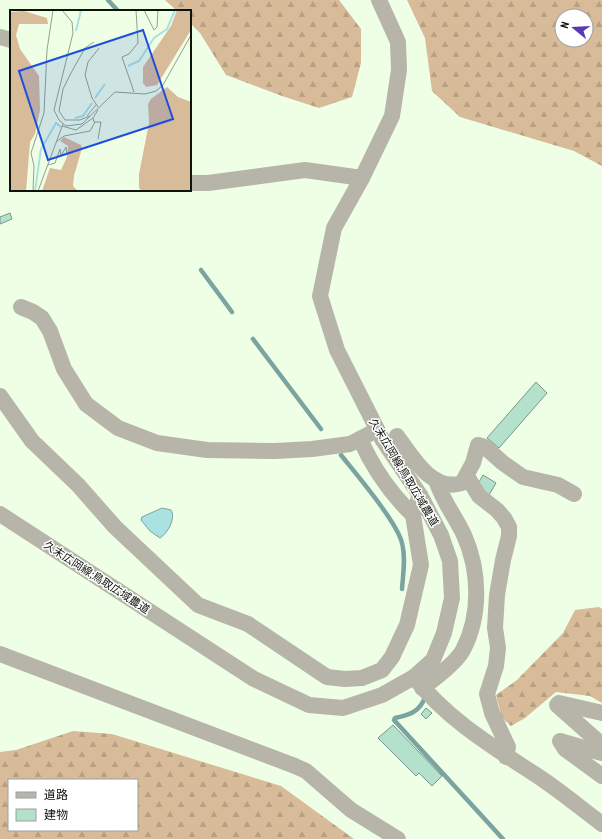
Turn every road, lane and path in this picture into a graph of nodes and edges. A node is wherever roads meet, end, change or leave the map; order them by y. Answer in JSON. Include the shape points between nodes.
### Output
{"nodes":[{"id":1,"x":379,"y":0,"type":"edge"},
{"id":2,"x":0,"y":37,"type":"edge"},
{"id":3,"x":10,"y":40,"type":"edge"},
{"id":4,"x":362,"y":178,"type":"junction"},
{"id":5,"x":191,"y":183,"type":"edge"},
{"id":6,"x":21,"y":307,"type":"dead end"},
{"id":7,"x":0,"y":396,"type":"edge"},
{"id":8,"x":377,"y":430,"type":"junction"},
{"id":9,"x":397,"y":436,"type":"dead end"},
{"id":10,"x":360,"y":439,"type":"junction"},
{"id":11,"x":467,"y":476,"type":"junction"},
{"id":12,"x":436,"y":480,"type":"junction"},
{"id":13,"x":574,"y":494,"type":"dead end"},
{"id":14,"x":420,"y":495,"type":"junction"},
{"id":15,"x":0,"y":514,"type":"edge"},
{"id":16,"x":413,"y":515,"type":"junction"},
{"id":17,"x":0,"y":654,"type":"edge"},
{"id":18,"x":418,"y":682,"type":"junction"},
{"id":19,"x":602,"y":713,"type":"edge"},
{"id":20,"x":602,"y":745,"type":"edge"},
{"id":21,"x":602,"y":753,"type":"edge"},
{"id":22,"x":506,"y":757,"type":"junction"},
{"id":23,"x":602,"y":776,"type":"edge"},
{"id":24,"x":602,"y":824,"type":"edge"},
{"id":25,"x":398,"y":839,"type":"edge"}],
"edges":[{"from":1,"to":4,"type":"street","name":"久末広岡線;鳥取広域農道","via":[[398,42],[399,70],[392,116]]},
{"from":2,"to":3,"type":"street"},
{"from":4,"to":5,"type":"street","via":[[305,170],[237,180]]},
{"from":4,"to":8,"type":"street","name":"久末広岡線;鳥取広域農道","via":[[334,228],[320,296],[337,350]]},
{"from":6,"to":10,"type":"street","via":[[42,318],[50,331],[64,368],[86,404],[118,428],[138,436],[157,443],[207,450],[275,451],[350,444]]},
{"from":7,"to":16,"type":"street","via":[[32,441],[78,485],[115,527],[198,605],[248,624],[327,677],[362,678],[382,670],[392,657],[407,625],[421,565]]},
{"from":8,"to":10,"type":"street"},
{"from":8,"to":14,"type":"street","name":"久末広岡線;鳥取広域農道"},
{"from":9,"to":12,"type":"street","via":[[420,467]]},
{"from":10,"to":16,"type":"street","via":[[384,483]]},
{"from":11,"to":12,"type":"street","via":[[462,483],[455,485]]},
{"from":11,"to":13,"type":"street","via":[[478,445],[485,446],[523,477],[558,485]]},
{"from":11,"to":22,"type":"street","via":[[479,496],[497,510],[509,527],[497,595],[496,666],[487,694],[492,713],[508,747]]},
{"from":12,"to":18,"type":"street","via":[[469,548],[476,578],[477,608],[462,651],[444,670]]},
{"from":14,"to":16,"type":"street"},
{"from":14,"to":18,"type":"street","name":"久末広岡線;鳥取広域農道","via":[[441,535],[450,561],[452,598],[444,633],[433,660]]},
{"from":15,"to":18,"type":"street","name":"久末広岡線;鳥取広域農道","via":[[254,678],[310,705],[343,708]]},
{"from":17,"to":25,"type":"street","via":[[306,771],[351,810]]},
{"from":18,"to":22,"type":"street","via":[[469,730]]},
{"from":19,"to":20,"type":"street","via":[[558,705]]},
{"from":21,"to":23,"type":"street","via":[[560,741],[565,749]]},
{"from":22,"to":24,"type":"street","via":[[534,774]]}]}
